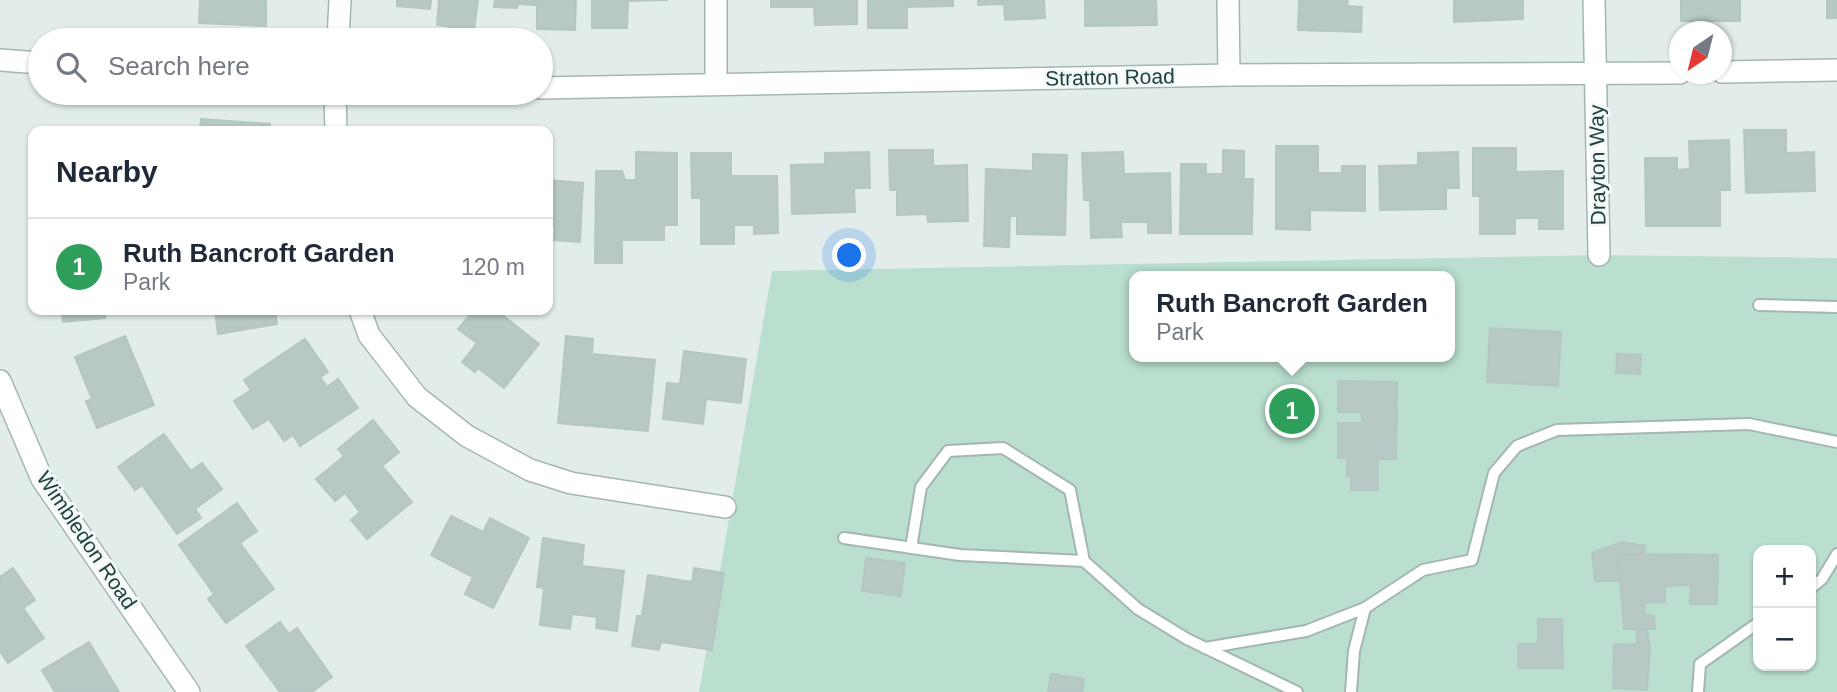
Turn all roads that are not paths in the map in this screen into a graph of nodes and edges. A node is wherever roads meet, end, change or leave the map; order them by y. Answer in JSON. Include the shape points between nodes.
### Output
{"nodes":[{"id":1,"x":340,"y":0,"type":"edge"},
{"id":2,"x":716,"y":0,"type":"edge"},
{"id":3,"x":1228,"y":0,"type":"edge"},
{"id":4,"x":1594,"y":0,"type":"edge"},
{"id":5,"x":339,"y":28,"type":"edge"},
{"id":6,"x":0,"y":61,"type":"edge"},
{"id":7,"x":28,"y":62,"type":"edge"},
{"id":8,"x":1837,"y":70,"type":"edge"},
{"id":9,"x":1732,"y":72,"type":"edge"},
{"id":10,"x":1669,"y":73,"type":"edge"},
{"id":11,"x":1596,"y":74,"type":"junction"},
{"id":12,"x":1229,"y":75,"type":"junction"},
{"id":13,"x":716,"y":84,"type":"junction"},
{"id":14,"x":553,"y":88,"type":"edge"},
{"id":15,"x":335,"y":105,"type":"edge"},
{"id":16,"x":336,"y":126,"type":"edge"},
{"id":17,"x":1599,"y":255,"type":"dead end"},
{"id":18,"x":1759,"y":306,"type":"dead end"},
{"id":19,"x":1837,"y":307,"type":"edge"},
{"id":20,"x":362,"y":315,"type":"edge"},
{"id":21,"x":0,"y":381,"type":"edge"},
{"id":22,"x":1837,"y":442,"type":"edge"},
{"id":23,"x":725,"y":507,"type":"dead end"},
{"id":24,"x":844,"y":538,"type":"dead end"},
{"id":25,"x":911,"y":548,"type":"junction"},
{"id":26,"x":1837,"y":554,"type":"edge"},
{"id":27,"x":1084,"y":561,"type":"junction"},
{"id":28,"x":1816,"y":584,"type":"edge"},
{"id":29,"x":1365,"y":608,"type":"junction"},
{"id":30,"x":1753,"y":627,"type":"edge"},
{"id":31,"x":1205,"y":648,"type":"junction"},
{"id":32,"x":189,"y":692,"type":"edge"},
{"id":33,"x":1297,"y":692,"type":"edge"},
{"id":34,"x":1351,"y":692,"type":"edge"},
{"id":35,"x":1698,"y":692,"type":"edge"}],
"edges":[{"from":1,"to":5,"type":"street"},
{"from":2,"to":13,"type":"street"},
{"from":3,"to":12,"type":"street"},
{"from":4,"to":11,"type":"street","name":"Drayton Way"},
{"from":6,"to":7,"type":"street"},
{"from":8,"to":9,"type":"street"},
{"from":10,"to":11,"type":"street","name":"Stratton Road"},
{"from":11,"to":12,"type":"street","name":"Stratton Road"},
{"from":11,"to":17,"type":"street","name":"Drayton Way"},
{"from":12,"to":13,"type":"street","name":"Stratton Road"},
{"from":13,"to":14,"type":"street","name":"Stratton Road"},
{"from":15,"to":16,"type":"street"},
{"from":18,"to":19,"type":"lane"},
{"from":20,"to":23,"type":"street","via":[[369,335],[417,397],[467,436],[530,470],[571,483]]},
{"from":21,"to":32,"type":"street","name":"Wimbledon Road","via":[[42,479]]},
{"from":22,"to":29,"type":"lane","via":[[1749,424],[1557,430],[1517,446],[1494,474],[1472,559],[1423,570]]},
{"from":24,"to":25,"type":"lane"},
{"from":25,"to":27,"type":"lane"},
{"from":25,"to":27,"type":"lane","via":[[921,487],[948,451],[1003,447],[1070,490]]},
{"from":26,"to":28,"type":"lane"},
{"from":27,"to":31,"type":"lane","via":[[1138,609]]},
{"from":29,"to":31,"type":"lane","via":[[1306,631]]},
{"from":29,"to":34,"type":"lane","via":[[1354,651]]},
{"from":30,"to":35,"type":"lane","via":[[1700,664]]},
{"from":31,"to":33,"type":"lane"}]}
